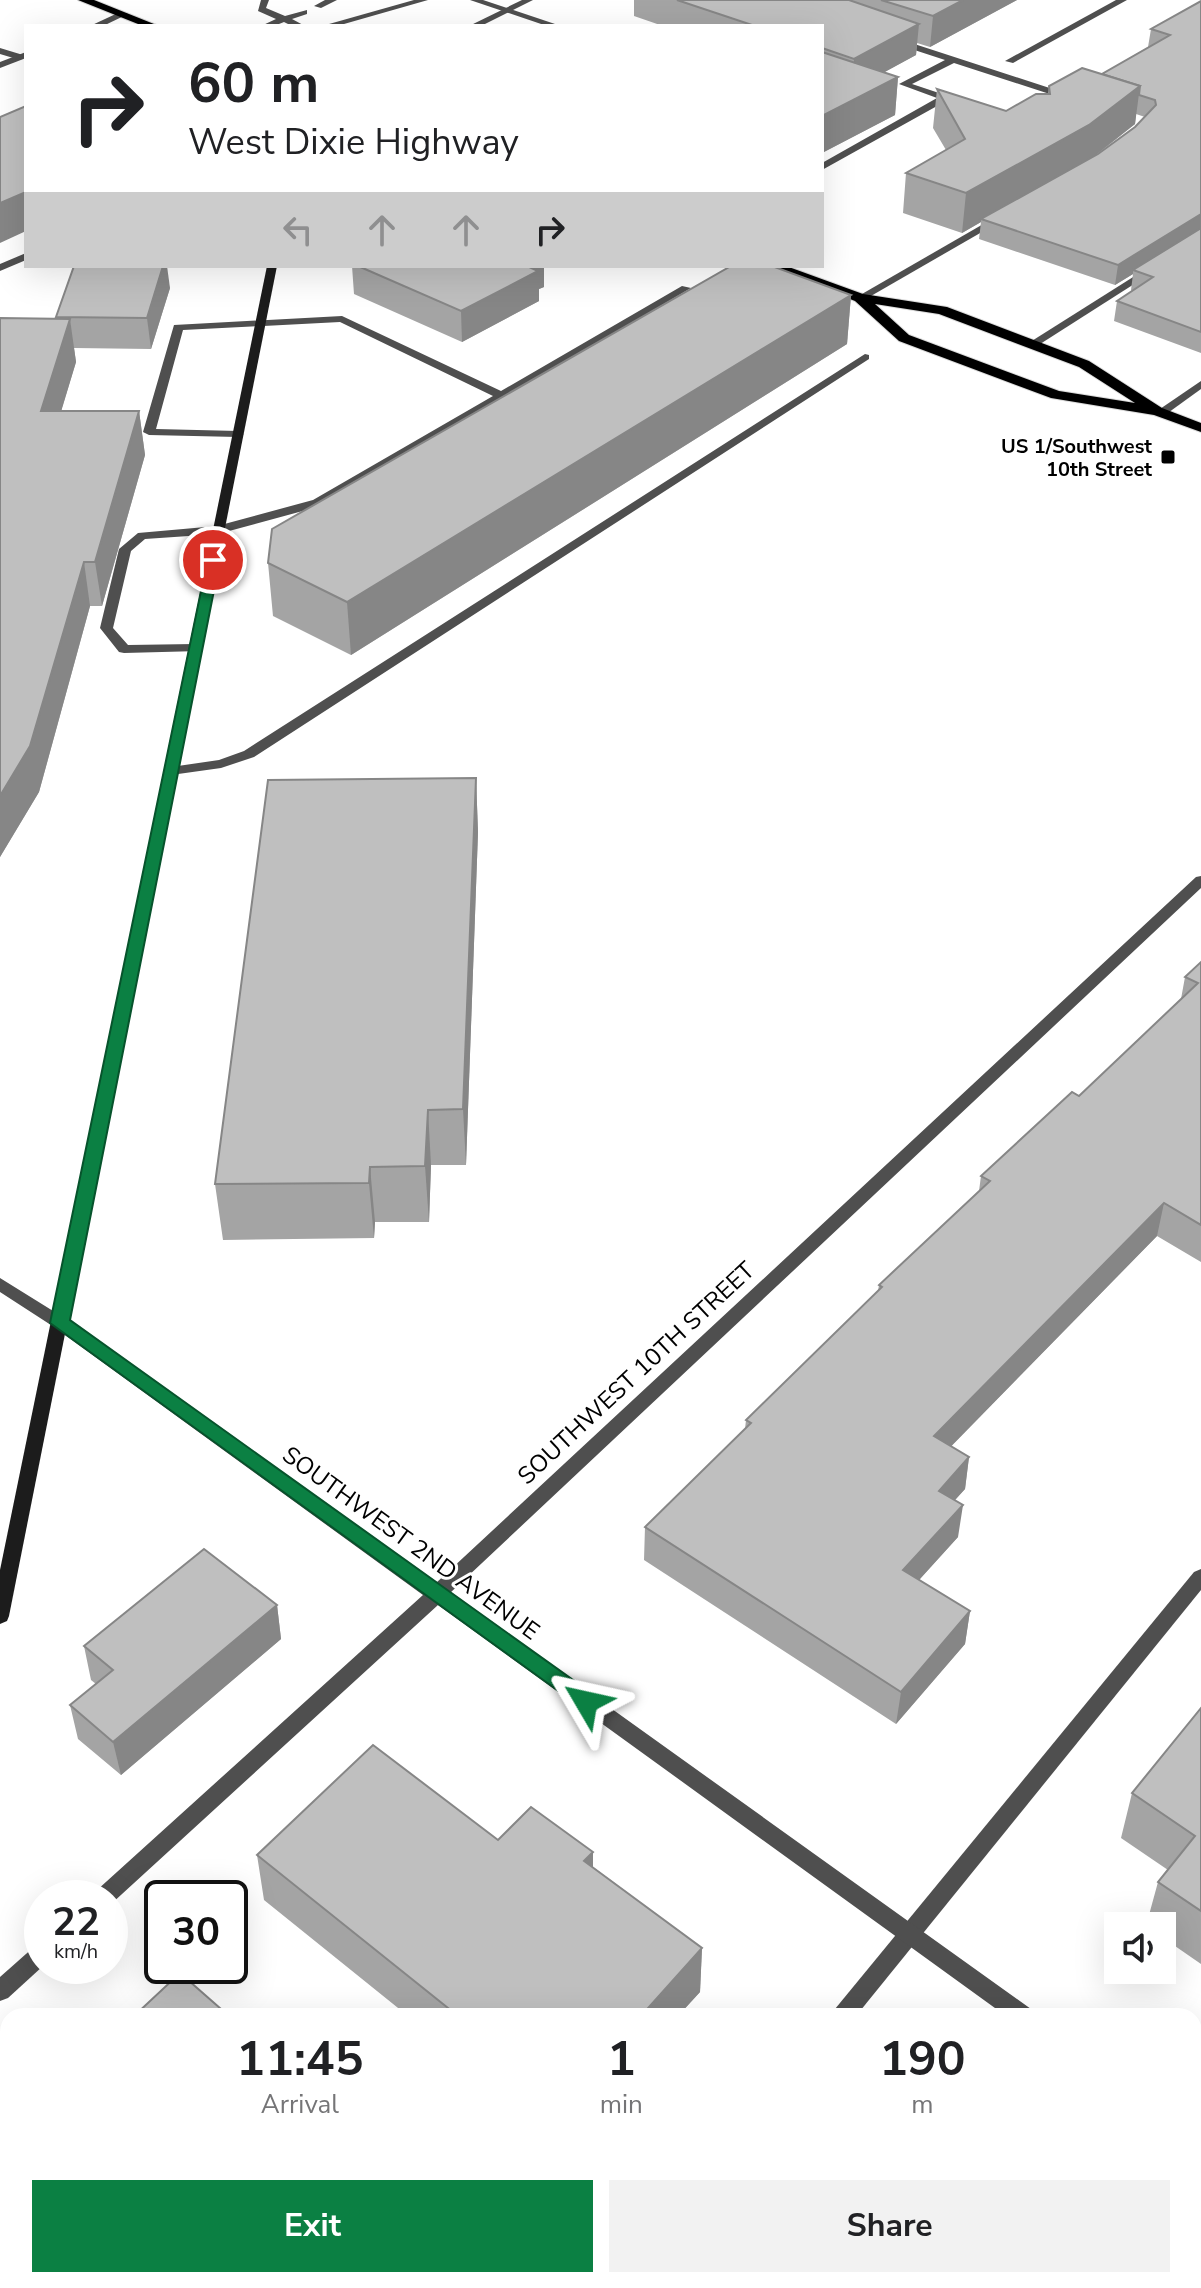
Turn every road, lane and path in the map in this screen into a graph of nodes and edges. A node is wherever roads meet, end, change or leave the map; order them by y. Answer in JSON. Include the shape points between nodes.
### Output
{"nodes":[{"id":1,"x":84,"y":0,"type":"edge"},
{"id":2,"x":265,"y":0,"type":"edge"},
{"id":3,"x":333,"y":0,"type":"edge"},
{"id":4,"x":424,"y":0,"type":"edge"},
{"id":5,"x":474,"y":0,"type":"edge"},
{"id":6,"x":529,"y":0,"type":"edge"},
{"id":7,"x":1123,"y":0,"type":"edge"},
{"id":8,"x":318,"y":6,"type":"dead end"},
{"id":9,"x":507,"y":10,"type":"junction"},
{"id":10,"x":304,"y":12,"type":"dead end"},
{"id":11,"x":123,"y":14,"type":"junction"},
{"id":12,"x":283,"y":20,"type":"junction"},
{"id":13,"x":100,"y":24,"type":"edge"},
{"id":14,"x":148,"y":24,"type":"edge"},
{"id":15,"x":272,"y":24,"type":"edge"},
{"id":16,"x":294,"y":24,"type":"edge"},
{"id":17,"x":334,"y":24,"type":"edge"},
{"id":18,"x":478,"y":24,"type":"edge"},
{"id":19,"x":550,"y":24,"type":"edge"},
{"id":20,"x":882,"y":37,"type":"edge"},
{"id":21,"x":0,"y":51,"type":"edge"},
{"id":22,"x":23,"y":56,"type":"edge"},
{"id":23,"x":953,"y":60,"type":"junction"},
{"id":24,"x":1010,"y":61,"type":"dead end"},
{"id":25,"x":0,"y":65,"type":"edge"},
{"id":26,"x":945,"y":98,"type":"junction"},
{"id":27,"x":1087,"y":103,"type":"edge"},
{"id":28,"x":972,"y":107,"type":"edge"},
{"id":29,"x":824,"y":166,"type":"edge"},
{"id":30,"x":1009,"y":214,"type":"edge"},
{"id":31,"x":24,"y":257,"type":"edge"},
{"id":32,"x":1160,"y":263,"type":"edge"},
{"id":33,"x":0,"y":268,"type":"edge"},
{"id":34,"x":272,"y":268,"type":"edge"},
{"id":35,"x":779,"y":268,"type":"edge"},
{"id":36,"x":686,"y":288,"type":"edge"},
{"id":37,"x":860,"y":298,"type":"junction"},
{"id":38,"x":262,"y":322,"type":"junction"},
{"id":39,"x":1033,"y":344,"type":"junction"},
{"id":40,"x":865,"y":357,"type":"dead end"},
{"id":41,"x":1201,"y":384,"type":"edge"},
{"id":42,"x":503,"y":396,"type":"junction"},
{"id":43,"x":1159,"y":412,"type":"junction"},
{"id":44,"x":1201,"y":428,"type":"edge"},
{"id":45,"x":238,"y":434,"type":"junction"},
{"id":46,"x":218,"y":530,"type":"junction"},
{"id":47,"x":195,"y":648,"type":"junction"},
{"id":48,"x":171,"y":771,"type":"junction"},
{"id":49,"x":1201,"y":880,"type":"edge"},
{"id":50,"x":0,"y":1284,"type":"edge"},
{"id":51,"x":60,"y":1323,"type":"junction"},
{"id":52,"x":1201,"y":1577,"type":"edge"},
{"id":53,"x":437,"y":1594,"type":"junction"},
{"id":54,"x":0,"y":1616,"type":"edge"},
{"id":55,"x":123,"y":1880,"type":"edge"},
{"id":56,"x":909,"y":1934,"type":"junction"},
{"id":57,"x":24,"y":1969,"type":"edge"},
{"id":58,"x":0,"y":1991,"type":"edge"},
{"id":59,"x":849,"y":2008,"type":"edge"},
{"id":60,"x":1012,"y":2008,"type":"edge"}],
"edges":[{"from":1,"to":11,"type":"main road"},
{"from":2,"to":12,"type":"street","via":[[261,9]]},
{"from":3,"to":8,"type":"street"},
{"from":4,"to":17,"type":"street"},
{"from":5,"to":9,"type":"street"},
{"from":6,"to":9,"type":"street"},
{"from":7,"to":24,"type":"street"},
{"from":9,"to":18,"type":"street"},
{"from":9,"to":19,"type":"street"},
{"from":10,"to":12,"type":"street"},
{"from":11,"to":13,"type":"street"},
{"from":11,"to":14,"type":"main road"},
{"from":12,"to":15,"type":"street"},
{"from":12,"to":16,"type":"street"},
{"from":20,"to":23,"type":"street"},
{"from":21,"to":22,"type":"street"},
{"from":22,"to":25,"type":"street"},
{"from":23,"to":26,"type":"street","via":[[904,84]]},
{"from":23,"to":27,"type":"street"},
{"from":26,"to":28,"type":"street"},
{"from":26,"to":29,"type":"street"},
{"from":30,"to":37,"type":"street"},
{"from":31,"to":33,"type":"street"},
{"from":32,"to":39,"type":"street"},
{"from":34,"to":38,"type":"main road"},
{"from":35,"to":37,"type":"main road"},
{"from":36,"to":42,"type":"street"},
{"from":37,"to":39,"type":"main road","via":[[942,310]]},
{"from":37,"to":43,"type":"main road","via":[[904,338],[1056,395]]},
{"from":38,"to":42,"type":"street","via":[[342,319]]},
{"from":38,"to":45,"type":"main road"},
{"from":38,"to":45,"type":"street","via":[[178,327],[149,432]]},
{"from":39,"to":43,"type":"main road","via":[[1084,364]]},
{"from":40,"to":48,"type":"street","via":[[249,754]]},
{"from":41,"to":43,"type":"street"},
{"from":42,"to":46,"type":"street","via":[[317,503]]},
{"from":43,"to":44,"type":"main road"},
{"from":45,"to":46,"type":"main road"},
{"from":46,"to":47,"type":"main road"},
{"from":46,"to":47,"type":"street","via":[[142,536],[125,549],[106,628],[124,649]]},
{"from":47,"to":48,"type":"main road"},
{"from":48,"to":51,"type":"main road"},
{"from":49,"to":53,"type":"street","name":"SOUTHWEST 10TH STREET"},
{"from":50,"to":51,"type":"street","name":"SOUTHWEST 2ND AVENUE"},
{"from":51,"to":53,"type":"street","name":"SOUTHWEST 2ND AVENUE"},
{"from":51,"to":54,"type":"main road"},
{"from":52,"to":56,"type":"street"},
{"from":53,"to":55,"type":"street","name":"SOUTHWEST 10TH STREET"},
{"from":53,"to":56,"type":"street","name":"SOUTHWEST 2ND AVENUE"},
{"from":56,"to":59,"type":"street"},
{"from":56,"to":60,"type":"street","name":"SOUTHWEST 2ND AVENUE"},
{"from":57,"to":58,"type":"street"}]}
